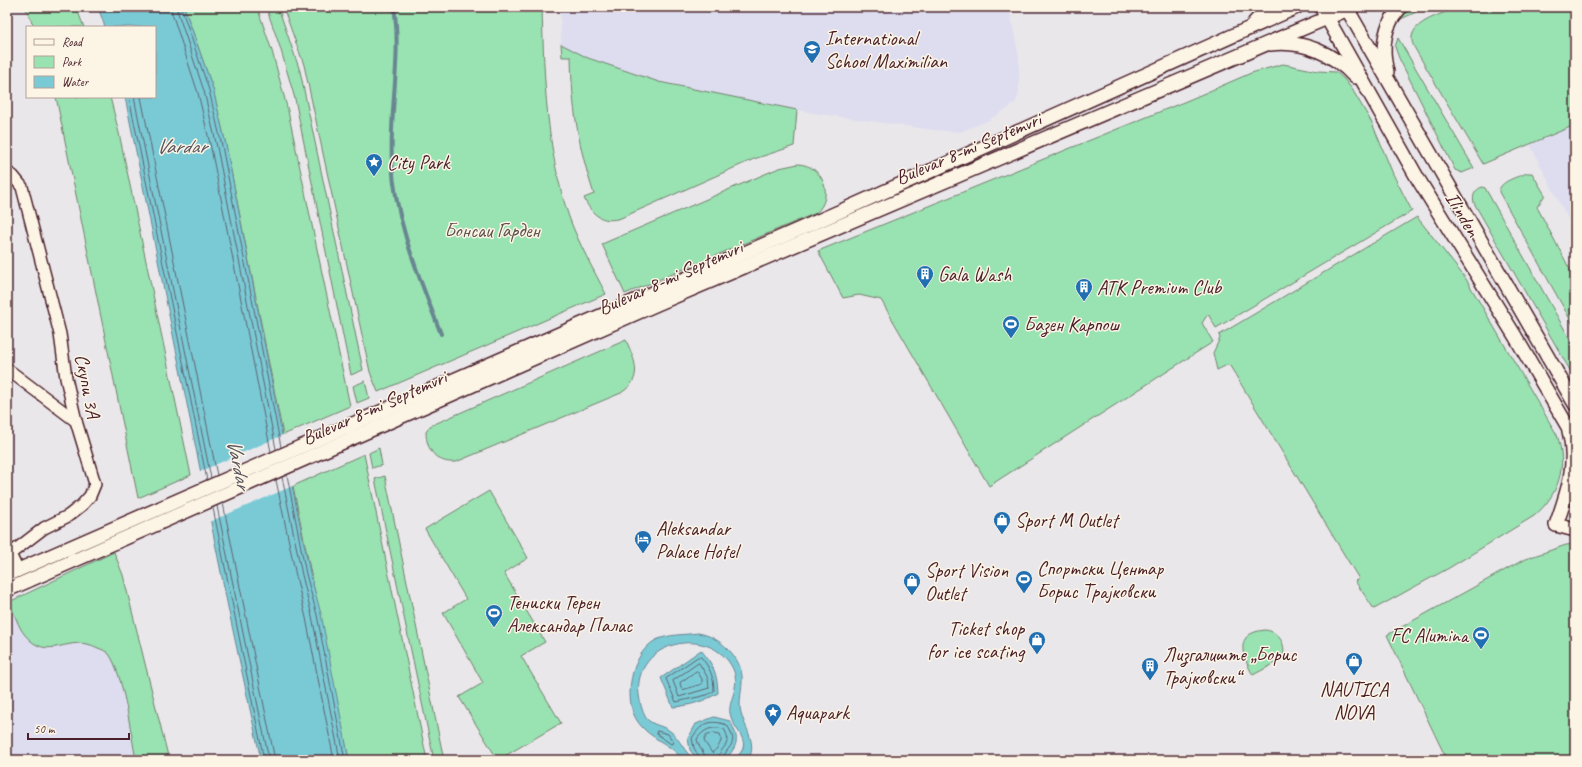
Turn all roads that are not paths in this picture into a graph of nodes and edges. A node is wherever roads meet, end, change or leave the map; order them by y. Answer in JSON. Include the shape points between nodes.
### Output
{"nodes":[{"id":1,"x":1269,"y":7,"type":"edge"},
{"id":2,"x":1297,"y":7,"type":"edge"},
{"id":3,"x":1401,"y":7,"type":"edge"},
{"id":4,"x":1348,"y":8,"type":"edge"},
{"id":5,"x":1324,"y":12,"type":"edge"},
{"id":6,"x":1246,"y":29,"type":"junction"},
{"id":7,"x":1256,"y":48,"type":"junction"},
{"id":8,"x":1390,"y":83,"type":"junction"},
{"id":9,"x":1370,"y":95,"type":"junction"},
{"id":10,"x":7,"y":172,"type":"edge"},
{"id":11,"x":653,"y":299,"type":"junction"},
{"id":12,"x":587,"y":328,"type":"junction"},
{"id":13,"x":7,"y":369,"type":"edge"},
{"id":14,"x":1575,"y":404,"type":"edge"},
{"id":15,"x":76,"y":421,"type":"junction"},
{"id":16,"x":1567,"y":425,"type":"junction"},
{"id":17,"x":1575,"y":439,"type":"edge"},
{"id":18,"x":1575,"y":530,"type":"edge"},
{"id":19,"x":118,"y":533,"type":"junction"},
{"id":20,"x":12,"y":573,"type":"edge"},
{"id":21,"x":7,"y":590,"type":"edge"}],
"edges":[{"from":1,"to":6,"type":"street"},
{"from":2,"to":6,"type":"street","name":"Bulevar 8-mi Septemvri"},
{"from":3,"to":8,"type":"street","via":[[1386,31],[1384,51]]},
{"from":4,"to":5,"type":"street","name":"Bulevar 8-mi Septemvri"},
{"from":4,"to":8,"type":"street","name":"Ilinden"},
{"from":5,"to":7,"type":"street","name":"Bulevar 8-mi Septemvri"},
{"from":5,"to":9,"type":"street","name":"Ilinden"},
{"from":6,"to":11,"type":"street","name":"Bulevar 8-mi Septemvri"},
{"from":7,"to":9,"type":"street","via":[[1279,43],[1308,47],[1325,53],[1344,65]]},
{"from":7,"to":11,"type":"street","name":"Bulevar 8-mi Septemvri"},
{"from":8,"to":14,"type":"street","name":"Ilinden"},
{"from":9,"to":16,"type":"street","name":"Ilinden"},
{"from":10,"to":15,"type":"street","name":"Скупи 3А","via":[[22,187],[60,334],[66,378]]},
{"from":11,"to":12,"type":"street","name":"Bulevar 8-mi Septemvri"},
{"from":12,"to":19,"type":"street","name":"Bulevar 8-mi Septemvri","via":[[374,414]]},
{"from":12,"to":19,"type":"street","name":"Bulevar 8-mi Septemvri","via":[[377,427]]},
{"from":13,"to":15,"type":"street"},
{"from":15,"to":20,"type":"street","name":"Скупи 3А","via":[[95,484],[90,496],[68,516],[44,528],[10,554]]},
{"from":16,"to":17,"type":"street","name":"Ilinden"},
{"from":16,"to":18,"type":"street","via":[[1572,443],[1572,470],[1556,525]]},
{"from":19,"to":20,"type":"street","name":"Bulevar 8-mi Septemvri"},
{"from":19,"to":21,"type":"street","name":"Bulevar 8-mi Septemvri"}]}
